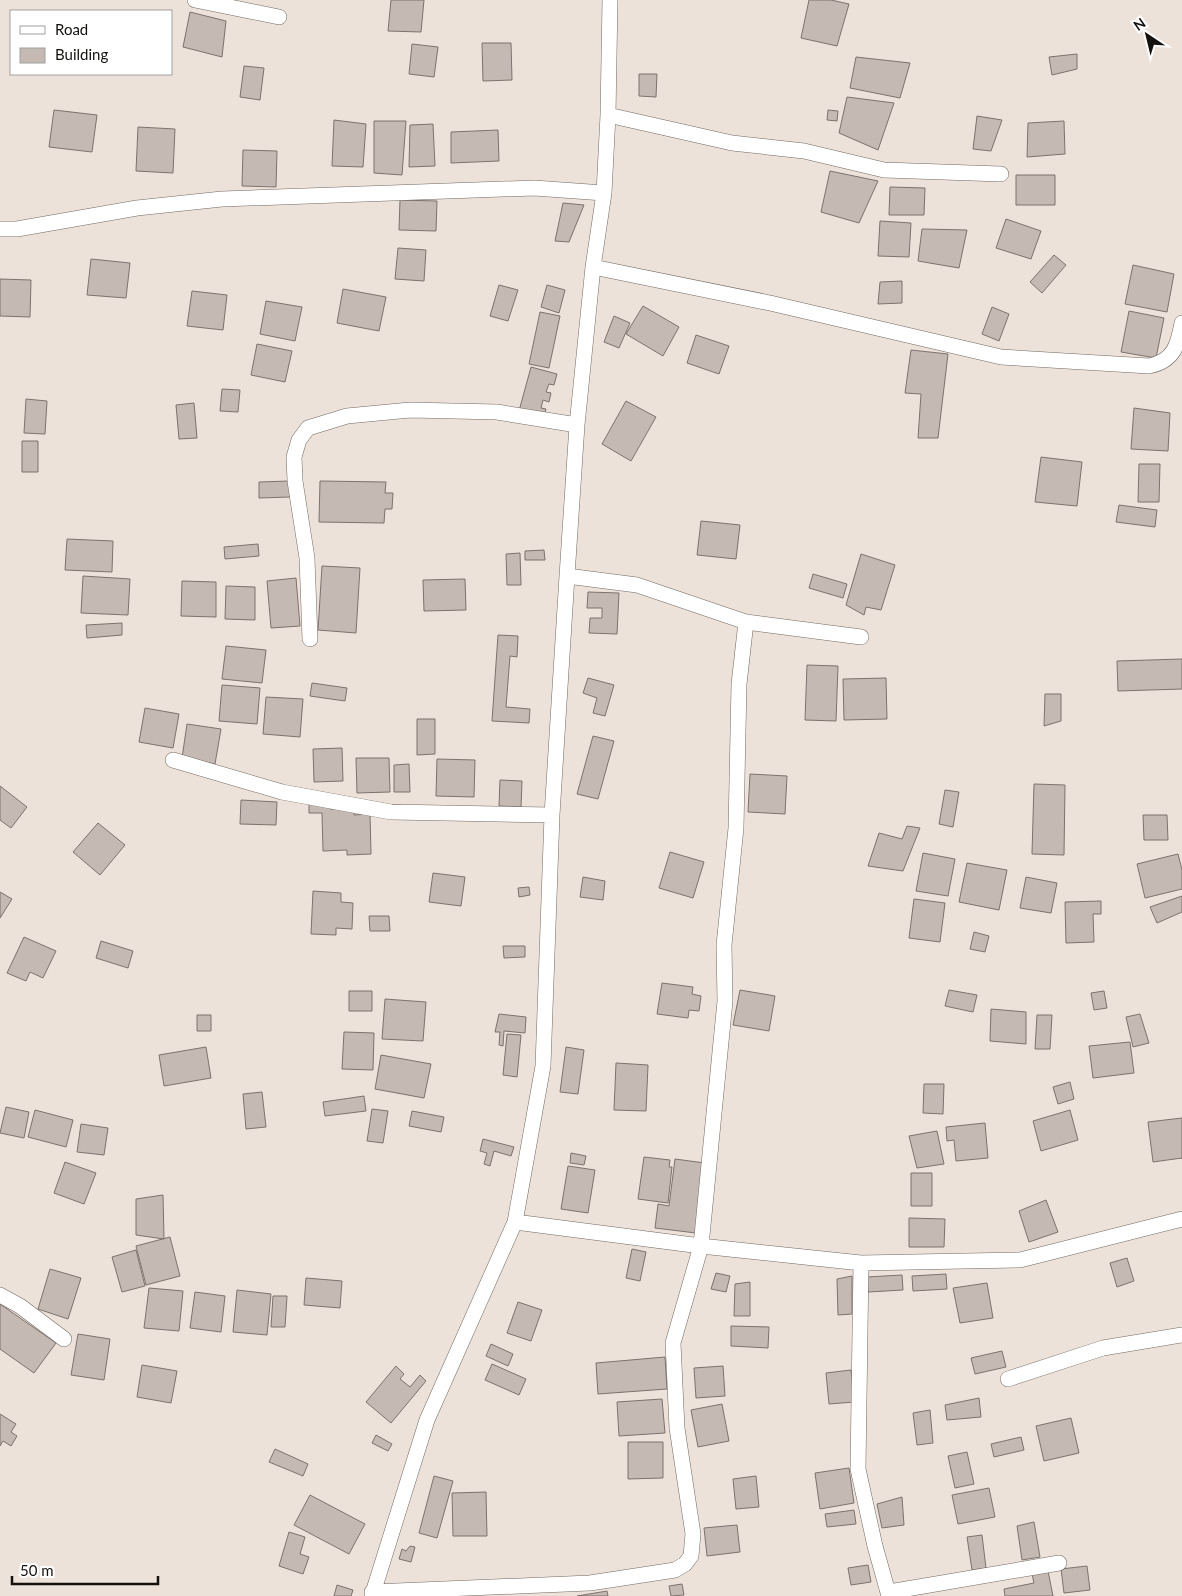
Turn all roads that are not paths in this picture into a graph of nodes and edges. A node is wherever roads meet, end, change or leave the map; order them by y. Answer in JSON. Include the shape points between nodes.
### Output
{"nodes":[{"id":1,"x":195,"y":0,"type":"edge"},
{"id":2,"x":610,"y":0,"type":"edge"},
{"id":3,"x":279,"y":17,"type":"dead end"},
{"id":4,"x":608,"y":115,"type":"junction"},
{"id":5,"x":1001,"y":174,"type":"dead end"},
{"id":6,"x":604,"y":194,"type":"junction"},
{"id":7,"x":0,"y":229,"type":"edge"},
{"id":8,"x":594,"y":267,"type":"junction"},
{"id":9,"x":1182,"y":323,"type":"edge"},
{"id":10,"x":577,"y":425,"type":"junction"},
{"id":11,"x":567,"y":576,"type":"junction"},
{"id":12,"x":746,"y":622,"type":"junction"},
{"id":13,"x":861,"y":637,"type":"dead end"},
{"id":14,"x":310,"y":639,"type":"dead end"},
{"id":15,"x":173,"y":760,"type":"dead end"},
{"id":16,"x":552,"y":814,"type":"junction"},
{"id":17,"x":1182,"y":1219,"type":"edge"},
{"id":18,"x":515,"y":1222,"type":"junction"},
{"id":19,"x":701,"y":1246,"type":"junction"},
{"id":20,"x":861,"y":1263,"type":"junction"},
{"id":21,"x":0,"y":1295,"type":"edge"},
{"id":22,"x":1182,"y":1335,"type":"edge"},
{"id":23,"x":64,"y":1339,"type":"dead end"},
{"id":24,"x":1008,"y":1378,"type":"dead end"},
{"id":25,"x":1059,"y":1563,"type":"dead end"},
{"id":26,"x":372,"y":1594,"type":"edge"},
{"id":27,"x":889,"y":1594,"type":"edge"}],
"edges":[{"from":1,"to":3,"type":"street"},
{"from":2,"to":4,"type":"street"},
{"from":4,"to":5,"type":"street","via":[[732,143],[804,151],[884,170]]},
{"from":4,"to":6,"type":"street"},
{"from":6,"to":7,"type":"street","via":[[534,188],[222,199]]},
{"from":6,"to":8,"type":"street"},
{"from":8,"to":9,"type":"street","via":[[770,303],[1001,358],[1160,364],[1178,345]]},
{"from":8,"to":10,"type":"street"},
{"from":10,"to":11,"type":"street"},
{"from":10,"to":14,"type":"street","via":[[497,412],[410,410],[347,416],[308,428],[299,440],[294,457],[294,481],[307,558]]},
{"from":11,"to":12,"type":"street","via":[[637,585]]},
{"from":11,"to":16,"type":"street"},
{"from":12,"to":13,"type":"street"},
{"from":12,"to":19,"type":"street","via":[[739,684],[736,828],[724,945],[724,1001]]},
{"from":15,"to":16,"type":"street","via":[[282,792],[391,812]]},
{"from":16,"to":18,"type":"street","via":[[543,1066]]},
{"from":17,"to":20,"type":"street","via":[[1020,1260]]},
{"from":18,"to":19,"type":"street"},
{"from":18,"to":26,"type":"street","via":[[427,1420]]},
{"from":19,"to":20,"type":"street"},
{"from":19,"to":26,"type":"street","via":[[673,1343],[677,1428],[693,1534],[691,1556],[685,1564],[675,1570],[590,1583]]},
{"from":20,"to":27,"type":"street","via":[[858,1468]]},
{"from":21,"to":23,"type":"street"},
{"from":22,"to":24,"type":"street","via":[[1103,1348]]},
{"from":25,"to":27,"type":"street"}]}
